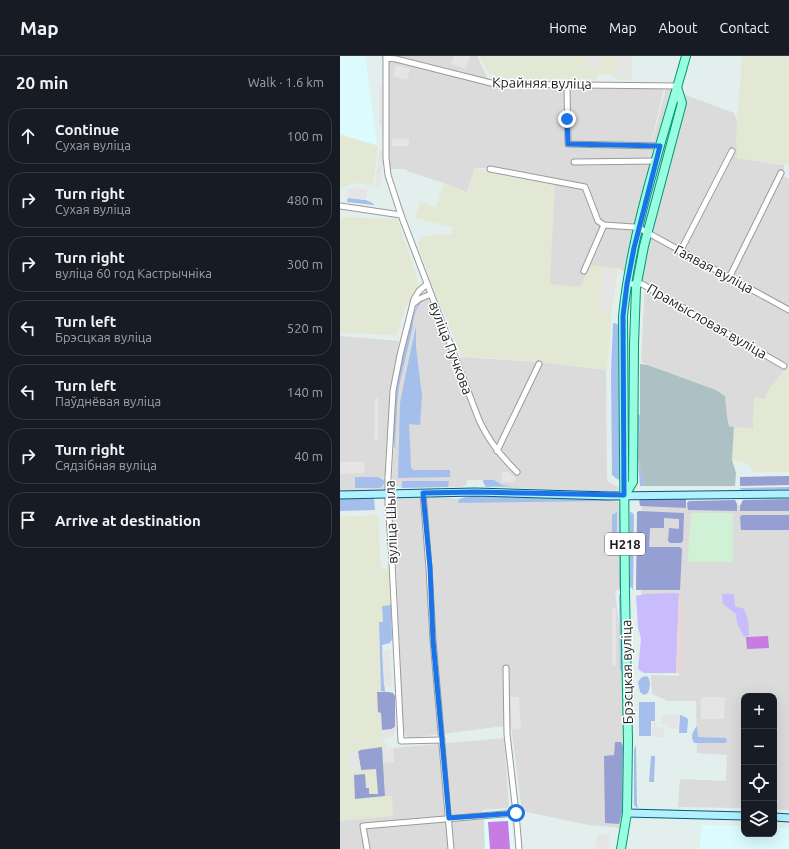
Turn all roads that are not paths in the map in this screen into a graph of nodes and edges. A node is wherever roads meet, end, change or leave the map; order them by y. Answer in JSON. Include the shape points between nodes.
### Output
{"nodes":[{"id":1,"x":686,"y":56,"type":"edge"},
{"id":2,"x":386,"y":57,"type":"edge"},
{"id":3,"x":386,"y":77,"type":"joint"},
{"id":4,"x":567,"y":84,"type":"junction"},
{"id":5,"x":677,"y":86,"type":"junction"},
{"id":6,"x":660,"y":146,"type":"junction"},
{"id":7,"x":732,"y":151,"type":"dead end"},
{"id":8,"x":656,"y":161,"type":"junction"},
{"id":9,"x":574,"y":162,"type":"dead end"},
{"id":10,"x":490,"y":169,"type":"dead end"},
{"id":11,"x":781,"y":173,"type":"dead end"},
{"id":12,"x":340,"y":206,"type":"edge"},
{"id":13,"x":401,"y":215,"type":"junction"},
{"id":14,"x":604,"y":225,"type":"junction"},
{"id":15,"x":639,"y":228,"type":"junction"},
{"id":16,"x":648,"y":233,"type":"junction"},
{"id":17,"x":680,"y":252,"type":"junction"},
{"id":18,"x":584,"y":271,"type":"dead end"},
{"id":19,"x":729,"y":278,"type":"junction"},
{"id":20,"x":427,"y":284,"type":"junction"},
{"id":21,"x":627,"y":284,"type":"junction"},
{"id":22,"x":637,"y":284,"type":"junction"},
{"id":23,"x":431,"y":294,"type":"junction"},
{"id":24,"x":413,"y":306,"type":"junction"},
{"id":25,"x":789,"y":310,"type":"edge"},
{"id":26,"x":539,"y":364,"type":"dead end"},
{"id":27,"x":784,"y":366,"type":"dead end"},
{"id":28,"x":497,"y":451,"type":"junction"},
{"id":29,"x":517,"y":472,"type":"dead end"},
{"id":30,"x":423,"y":493,"type":"junction"},
{"id":31,"x":388,"y":494,"type":"junction"},
{"id":32,"x":789,"y":494,"type":"edge"},
{"id":33,"x":340,"y":495,"type":"edge"},
{"id":34,"x":624,"y":495,"type":"junction"},
{"id":35,"x":506,"y":668,"type":"dead end"},
{"id":36,"x":442,"y":740,"type":"junction"},
{"id":37,"x":516,"y":813,"type":"junction"},
{"id":38,"x":627,"y":813,"type":"junction"},
{"id":39,"x":741,"y":816,"type":"edge"},
{"id":40,"x":449,"y":818,"type":"junction"},
{"id":41,"x":777,"y":818,"type":"edge"},
{"id":42,"x":789,"y":818,"type":"edge"},
{"id":43,"x":367,"y":849,"type":"edge"},
{"id":44,"x":451,"y":849,"type":"edge"},
{"id":45,"x":519,"y":849,"type":"edge"},
{"id":46,"x":621,"y":849,"type":"edge"}],
"edges":[{"from":1,"to":5,"type":"main road","name":"Брэсцкая вуліца","number":"Н218"},
{"from":2,"to":3,"type":"street","name":"Крайняя вуліца"},
{"from":2,"to":4,"type":"street","name":"Крайняя вуліца","via":[[495,84]]},
{"from":3,"to":13,"type":"street","name":"вуліца Пучкова","via":[[386,158],[388,174]]},
{"from":4,"to":5,"type":"street","name":"Крайняя вуліца"},
{"from":4,"to":6,"type":"street","via":[[568,144]]},
{"from":5,"to":6,"type":"main road","name":"Брэсцкая вуліца","number":"Н218"},
{"from":5,"to":16,"type":"main road","name":"Брэсцкая вуліца","number":"Н218","via":[[682,103]]},
{"from":6,"to":8,"type":"main road","name":"Брэсцкая вуліца","number":"Н218"},
{"from":7,"to":17,"type":"street"},
{"from":8,"to":9,"type":"street"},
{"from":8,"to":15,"type":"main road","name":"Брэсцкая вуліца","number":"Н218"},
{"from":10,"to":14,"type":"street","via":[[585,187],[598,221]]},
{"from":11,"to":19,"type":"street"},
{"from":12,"to":13,"type":"street"},
{"from":13,"to":20,"type":"street","name":"вуліца Пучкова"},
{"from":14,"to":15,"type":"street"},
{"from":14,"to":18,"type":"street"},
{"from":15,"to":16,"type":"street","name":"Гаявая вуліца"},
{"from":15,"to":21,"type":"main road","name":"Брэсцкая вуліца","number":"Н218"},
{"from":16,"to":17,"type":"street","name":"Гаявая вуліца"},
{"from":16,"to":22,"type":"main road","name":"Брэсцкая вуліца","number":"Н218"},
{"from":17,"to":19,"type":"street","name":"Гаявая вуліца"},
{"from":19,"to":25,"type":"street","name":"Гаявая вуліца"},
{"from":20,"to":23,"type":"street","name":"вуліца Пучкова"},
{"from":20,"to":24,"type":"street","name":"вуліца Шыла","via":[[419,291]]},
{"from":21,"to":22,"type":"street","name":"Прамысловая вуліца"},
{"from":21,"to":34,"type":"main road","name":"Брэсцкая вуліца","number":"Н218","via":[[623,316]]},
{"from":22,"to":27,"type":"street","name":"Прамысловая вуліца","via":[[642,284]]},
{"from":22,"to":34,"type":"main road","name":"Брэсцкая вуліца","number":"Н218","via":[[633,482]]},
{"from":23,"to":24,"type":"street","via":[[419,299]]},
{"from":23,"to":28,"type":"street","name":"вуліца Пучкова","via":[[479,420]]},
{"from":24,"to":31,"type":"street","name":"вуліца Шыла","via":[[393,391]]},
{"from":26,"to":28,"type":"street"},
{"from":28,"to":29,"type":"street","name":"вуліца Пучкова"},
{"from":30,"to":31,"type":"street"},
{"from":30,"to":34,"type":"street"},
{"from":30,"to":36,"type":"street"},
{"from":31,"to":33,"type":"street"},
{"from":31,"to":36,"type":"street","name":"вуліца Шыла","via":[[401,741]]},
{"from":32,"to":34,"type":"street"},
{"from":34,"to":38,"type":"main road","name":"Брэсцкая вуліца","number":"Н218"},
{"from":35,"to":37,"type":"street","via":[[507,734]]},
{"from":36,"to":40,"type":"street"},
{"from":37,"to":40,"type":"street"},
{"from":37,"to":45,"type":"street"},
{"from":38,"to":39,"type":"street"},
{"from":38,"to":46,"type":"main road","name":"Брэсцкая вуліца","number":"Н218"},
{"from":40,"to":43,"type":"street","via":[[363,826]]},
{"from":40,"to":44,"type":"street"},
{"from":41,"to":42,"type":"street"}]}
